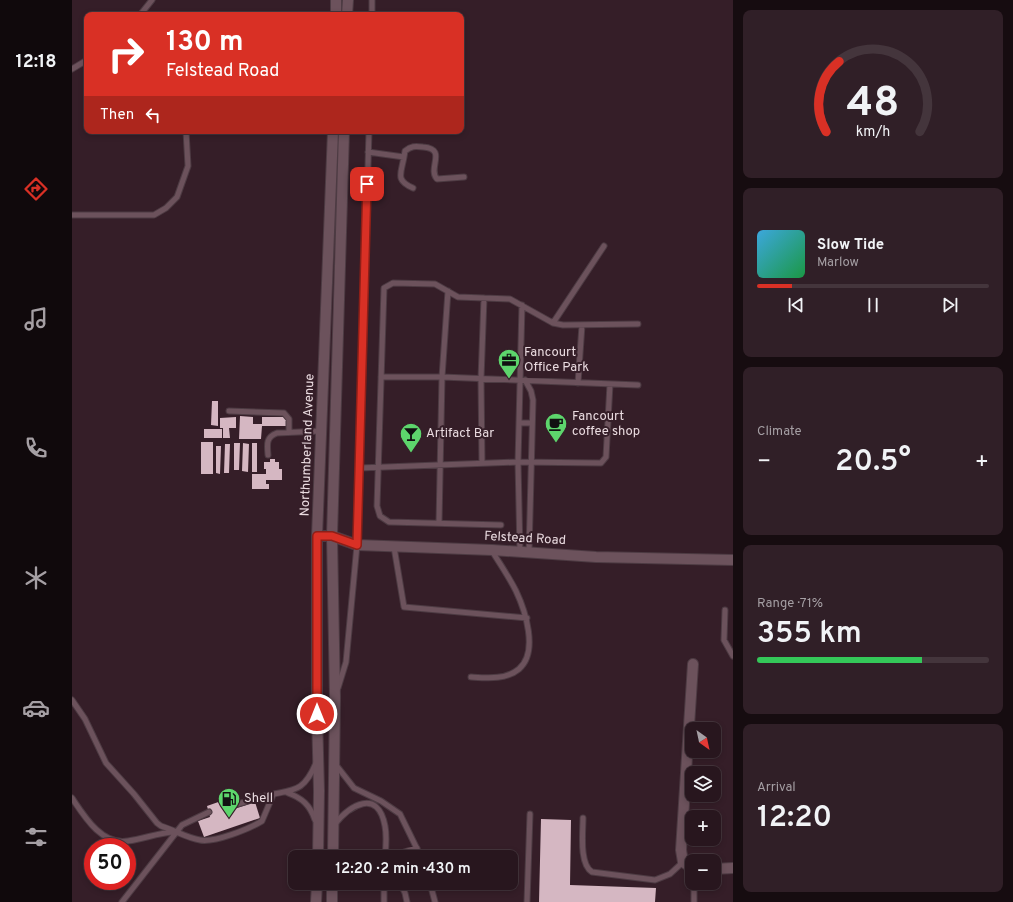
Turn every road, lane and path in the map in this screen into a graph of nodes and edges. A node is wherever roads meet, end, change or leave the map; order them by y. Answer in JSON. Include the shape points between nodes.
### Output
{"nodes":[{"id":1,"x":152,"y":0,"type":"edge"},
{"id":2,"x":336,"y":0,"type":"edge"},
{"id":3,"x":348,"y":0,"type":"edge"},
{"id":4,"x":372,"y":0,"type":"edge"},
{"id":5,"x":142,"y":12,"type":"edge"},
{"id":6,"x":336,"y":12,"type":"edge"},
{"id":7,"x":347,"y":12,"type":"edge"},
{"id":8,"x":372,"y":12,"type":"edge"},
{"id":9,"x":84,"y":62,"type":"edge"},
{"id":10,"x":72,"y":69,"type":"edge"},
{"id":11,"x":186,"y":134,"type":"edge"},
{"id":12,"x":333,"y":134,"type":"edge"},
{"id":13,"x":344,"y":134,"type":"edge"},
{"id":14,"x":369,"y":134,"type":"edge"},
{"id":15,"x":368,"y":152,"type":"junction"},
{"id":16,"x":404,"y":157,"type":"junction"},
{"id":17,"x":464,"y":177,"type":"dead end"},
{"id":18,"x":413,"y":188,"type":"dead end"},
{"id":19,"x":72,"y":215,"type":"edge"},
{"id":20,"x":604,"y":246,"type":"dead end"},
{"id":21,"x":448,"y":291,"type":"junction"},
{"id":22,"x":484,"y":298,"type":"junction"},
{"id":23,"x":522,"y":305,"type":"junction"},
{"id":24,"x":553,"y":323,"type":"junction"},
{"id":25,"x":638,"y":324,"type":"dead end"},
{"id":26,"x":582,"y":325,"type":"junction"},
{"id":27,"x":381,"y":377,"type":"junction"},
{"id":28,"x":442,"y":377,"type":"junction"},
{"id":29,"x":481,"y":379,"type":"junction"},
{"id":30,"x":524,"y":382,"type":"junction"},
{"id":31,"x":578,"y":383,"type":"junction"},
{"id":32,"x":610,"y":384,"type":"junction"},
{"id":33,"x":638,"y":385,"type":"dead end"},
{"id":34,"x":228,"y":412,"type":"dead end"},
{"id":35,"x":520,"y":423,"type":"junction"},
{"id":36,"x":532,"y":424,"type":"junction"},
{"id":37,"x":321,"y":431,"type":"junction"},
{"id":38,"x":289,"y":432,"type":"junction"},
{"id":39,"x":268,"y":455,"type":"dead end"},
{"id":40,"x":518,"y":462,"type":"junction"},
{"id":41,"x":532,"y":462,"type":"junction"},
{"id":42,"x":482,"y":463,"type":"junction"},
{"id":43,"x":439,"y":464,"type":"junction"},
{"id":44,"x":359,"y":468,"type":"junction"},
{"id":45,"x":379,"y":468,"type":"junction"},
{"id":46,"x":439,"y":523,"type":"junction"},
{"id":47,"x":501,"y":525,"type":"dead end"},
{"id":48,"x":317,"y":536,"type":"junction"},
{"id":49,"x":332,"y":536,"type":"junction"},
{"id":50,"x":357,"y":545,"type":"junction"},
{"id":51,"x":394,"y":547,"type":"junction"},
{"id":52,"x":492,"y":550,"type":"junction"},
{"id":53,"x":525,"y":552,"type":"junction"},
{"id":54,"x":733,"y":560,"type":"edge"},
{"id":55,"x":725,"y":610,"type":"dead end"},
{"id":56,"x":527,"y":618,"type":"junction"},
{"id":57,"x":733,"y":656,"type":"edge"},
{"id":58,"x":693,"y":664,"type":"dead end"},
{"id":59,"x":471,"y":678,"type":"dead end"},
{"id":60,"x":335,"y":698,"type":"junction"},
{"id":61,"x":72,"y":700,"type":"edge"},
{"id":62,"x":318,"y":758,"type":"junction"},
{"id":63,"x":334,"y":762,"type":"junction"},
{"id":64,"x":288,"y":793,"type":"junction"},
{"id":65,"x":273,"y":795,"type":"junction"},
{"id":66,"x":72,"y":798,"type":"edge"},
{"id":67,"x":226,"y":806,"type":"dead end"},
{"id":68,"x":209,"y":812,"type":"dead end"},
{"id":69,"x":530,"y":814,"type":"dead end"},
{"id":70,"x":583,"y":818,"type":"dead end"},
{"id":71,"x":333,"y":826,"type":"junction"},
{"id":72,"x":319,"y":830,"type":"junction"},
{"id":73,"x":176,"y":832,"type":"junction"},
{"id":74,"x":417,"y":848,"type":"joint"},
{"id":75,"x":318,"y":850,"type":"edge"},
{"id":76,"x":333,"y":850,"type":"edge"},
{"id":77,"x":387,"y":850,"type":"edge"},
{"id":78,"x":410,"y":850,"type":"edge"},
{"id":79,"x":685,"y":859,"type":"edge"},
{"id":80,"x":685,"y":866,"type":"edge"},
{"id":81,"x":733,"y":868,"type":"edge"},
{"id":82,"x":721,"y":869,"type":"edge"},
{"id":83,"x":332,"y":890,"type":"edge"},
{"id":84,"x":384,"y":890,"type":"edge"},
{"id":85,"x":404,"y":890,"type":"edge"},
{"id":86,"x":432,"y":890,"type":"edge"},
{"id":87,"x":694,"y":890,"type":"edge"},
{"id":88,"x":128,"y":896,"type":"junction"},
{"id":89,"x":122,"y":902,"type":"edge"},
{"id":90,"x":126,"y":902,"type":"edge"},
{"id":91,"x":332,"y":902,"type":"edge"},
{"id":92,"x":384,"y":902,"type":"edge"},
{"id":93,"x":407,"y":902,"type":"edge"},
{"id":94,"x":435,"y":902,"type":"edge"},
{"id":95,"x":527,"y":902,"type":"edge"},
{"id":96,"x":694,"y":902,"type":"edge"}],
"edges":[{"from":1,"to":5,"type":"lane"},
{"from":2,"to":6,"type":"main road"},
{"from":3,"to":7,"type":"main road"},
{"from":4,"to":8,"type":"lane"},
{"from":9,"to":10,"type":"lane"},
{"from":11,"to":19,"type":"lane","via":[[188,166],[177,197],[166,208],[154,215]]},
{"from":12,"to":37,"type":"main road","name":"Northumberland Avenue"},
{"from":13,"to":49,"type":"main road","name":"Northumberland Avenue"},
{"from":14,"to":15,"type":"lane"},
{"from":15,"to":16,"type":"lane"},
{"from":15,"to":44,"type":"lane"},
{"from":16,"to":17,"type":"lane","via":[[405,151],[413,146],[429,147],[436,155],[434,173],[437,179]]},
{"from":16,"to":18,"type":"lane","via":[[401,180],[403,184]]},
{"from":20,"to":24,"type":"lane"},
{"from":21,"to":22,"type":"lane","via":[[458,297]]},
{"from":21,"to":27,"type":"lane","via":[[435,284],[414,282],[393,283],[384,288]]},
{"from":21,"to":28,"type":"lane"},
{"from":22,"to":23,"type":"lane","via":[[510,299]]},
{"from":22,"to":29,"type":"lane"},
{"from":23,"to":24,"type":"lane"},
{"from":23,"to":30,"type":"lane"},
{"from":24,"to":26,"type":"lane"},
{"from":25,"to":26,"type":"lane"},
{"from":26,"to":31,"type":"lane"},
{"from":27,"to":28,"type":"lane"},
{"from":27,"to":45,"type":"lane"},
{"from":28,"to":29,"type":"lane"},
{"from":28,"to":43,"type":"lane"},
{"from":29,"to":30,"type":"lane"},
{"from":29,"to":42,"type":"lane"},
{"from":30,"to":31,"type":"lane"},
{"from":30,"to":35,"type":"lane"},
{"from":30,"to":36,"type":"lane","via":[[533,400]]},
{"from":31,"to":32,"type":"lane"},
{"from":32,"to":33,"type":"lane"},
{"from":32,"to":41,"type":"lane","via":[[605,461],[597,464]]},
{"from":34,"to":38,"type":"lane","via":[[284,413],[289,419]]},
{"from":35,"to":36,"type":"lane"},
{"from":35,"to":40,"type":"lane"},
{"from":36,"to":41,"type":"lane"},
{"from":37,"to":38,"type":"lane"},
{"from":37,"to":48,"type":"main road","name":"Northumberland Avenue"},
{"from":38,"to":39,"type":"lane","via":[[271,435],[267,442]]},
{"from":40,"to":41,"type":"lane"},
{"from":40,"to":42,"type":"lane"},
{"from":40,"to":53,"type":"lane"},
{"from":41,"to":53,"type":"lane"},
{"from":42,"to":43,"type":"lane"},
{"from":43,"to":45,"type":"lane"},
{"from":43,"to":46,"type":"lane"},
{"from":44,"to":45,"type":"lane"},
{"from":44,"to":50,"type":"lane"},
{"from":45,"to":46,"type":"lane","via":[[377,506],[384,520]]},
{"from":46,"to":47,"type":"lane"},
{"from":48,"to":49,"type":"main road","name":"Felstead Road"},
{"from":48,"to":62,"type":"main road","name":"Northumberland Avenue"},
{"from":49,"to":50,"type":"main road","name":"Felstead Road"},
{"from":49,"to":60,"type":"main road","name":"Northumberland Avenue"},
{"from":50,"to":51,"type":"main road","name":"Felstead Road"},
{"from":50,"to":60,"type":"lane","via":[[346,662]]},
{"from":51,"to":52,"type":"main road","name":"Felstead Road"},
{"from":51,"to":56,"type":"lane","via":[[404,607]]},
{"from":52,"to":53,"type":"main road","name":"Felstead Road"},
{"from":52,"to":56,"type":"lane","via":[[516,590]]},
{"from":53,"to":54,"type":"main road","name":"Felstead Road","via":[[596,557]]},
{"from":55,"to":57,"type":"lane","via":[[724,640]]},
{"from":56,"to":59,"type":"lane","via":[[529,648],[519,669],[501,677]]},
{"from":58,"to":79,"type":"main road","via":[[681,850]]},
{"from":60,"to":63,"type":"main road","name":"Northumberland Avenue"},
{"from":61,"to":73,"type":"lane","via":[[85,719],[106,763],[157,823]]},
{"from":62,"to":64,"type":"lane","via":[[308,779]]},
{"from":62,"to":72,"type":"main road","name":"Northumberland Avenue"},
{"from":63,"to":71,"type":"main road","name":"Northumberland Avenue"},
{"from":63,"to":74,"type":"lane","via":[[354,788],[400,814]]},
{"from":64,"to":65,"type":"lane"},
{"from":64,"to":72,"type":"lane","via":[[306,802]]},
{"from":65,"to":67,"type":"lane"},
{"from":65,"to":73,"type":"lane","via":[[262,821],[231,834],[206,841]]},
{"from":66,"to":73,"type":"lane","via":[[86,820],[102,834],[119,842],[163,832]]},
{"from":68,"to":73,"type":"lane","via":[[182,825]]},
{"from":69,"to":95,"type":"lane"},
{"from":70,"to":80,"type":"lane","via":[[584,859],[592,872],[655,880]]},
{"from":71,"to":76,"type":"main road","name":"Northumberland Avenue"},
{"from":71,"to":77,"type":"lane","via":[[354,806],[367,803],[374,806],[380,813],[385,827]]},
{"from":72,"to":75,"type":"main road","name":"Northumberland Avenue"},
{"from":73,"to":88,"type":"lane"},
{"from":74,"to":78,"type":"lane"},
{"from":81,"to":82,"type":"main road"},
{"from":83,"to":91,"type":"main road"},
{"from":84,"to":92,"type":"lane"},
{"from":85,"to":93,"type":"lane"},
{"from":86,"to":94,"type":"lane"},
{"from":87,"to":96,"type":"lane"},
{"from":88,"to":89,"type":"lane"},
{"from":88,"to":90,"type":"lane"}]}
